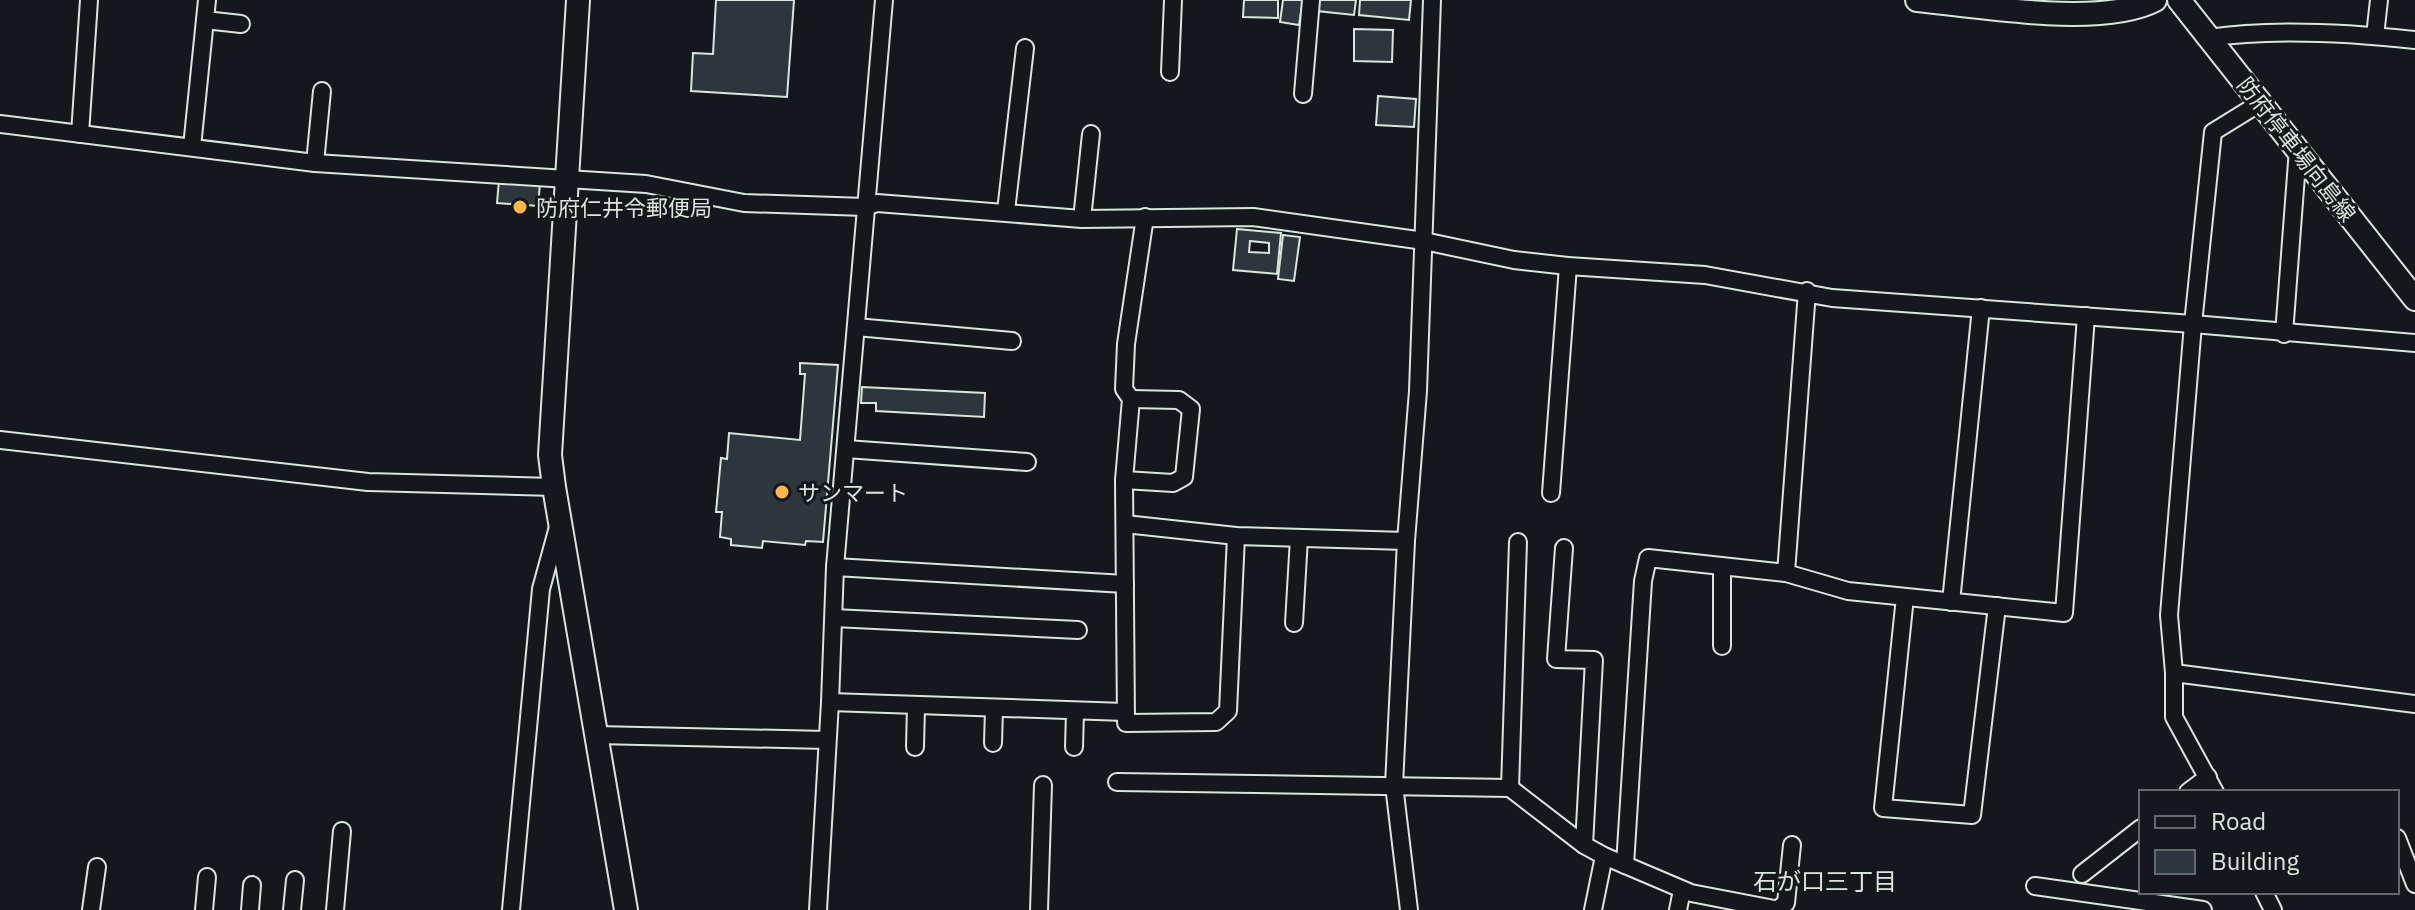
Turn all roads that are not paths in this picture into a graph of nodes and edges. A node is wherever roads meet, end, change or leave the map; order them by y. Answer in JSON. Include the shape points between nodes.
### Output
{"nodes":[{"id":1,"x":89,"y":0,"type":"edge"},
{"id":2,"x":207,"y":0,"type":"edge"},
{"id":3,"x":578,"y":0,"type":"edge"},
{"id":4,"x":884,"y":0,"type":"edge"},
{"id":5,"x":1173,"y":0,"type":"edge"},
{"id":6,"x":1311,"y":0,"type":"edge"},
{"id":7,"x":1432,"y":0,"type":"edge"},
{"id":8,"x":1917,"y":0,"type":"edge"},
{"id":9,"x":2155,"y":0,"type":"edge"},
{"id":10,"x":2179,"y":0,"type":"edge"},
{"id":11,"x":2379,"y":0,"type":"edge"},
{"id":12,"x":205,"y":20,"type":"junction"},
{"id":13,"x":241,"y":24,"type":"dead end"},
{"id":14,"x":2375,"y":36,"type":"junction"},
{"id":15,"x":2209,"y":38,"type":"junction"},
{"id":16,"x":2415,"y":40,"type":"edge"},
{"id":17,"x":1025,"y":48,"type":"dead end"},
{"id":18,"x":1170,"y":72,"type":"dead end"},
{"id":19,"x":322,"y":91,"type":"dead end"},
{"id":20,"x":1303,"y":94,"type":"dead end"},
{"id":21,"x":2260,"y":103,"type":"junction"},
{"id":22,"x":0,"y":124,"type":"edge"},
{"id":23,"x":80,"y":134,"type":"junction"},
{"id":24,"x":1091,"y":134,"type":"dead end"},
{"id":25,"x":192,"y":147,"type":"junction"},
{"id":26,"x":2298,"y":149,"type":"junction"},
{"id":27,"x":315,"y":163,"type":"junction"},
{"id":28,"x":566,"y":180,"type":"junction"},
{"id":29,"x":865,"y":207,"type":"junction"},
{"id":30,"x":1006,"y":211,"type":"junction"},
{"id":31,"x":1145,"y":217,"type":"junction"},
{"id":32,"x":1082,"y":219,"type":"junction"},
{"id":33,"x":1424,"y":241,"type":"junction"},
{"id":34,"x":1568,"y":266,"type":"junction"},
{"id":35,"x":1807,"y":291,"type":"junction"},
{"id":36,"x":2415,"y":299,"type":"edge"},
{"id":37,"x":1981,"y":308,"type":"junction"},
{"id":38,"x":2086,"y":316,"type":"junction"},
{"id":39,"x":2193,"y":324,"type":"junction"},
{"id":40,"x":856,"y":327,"type":"junction"},
{"id":41,"x":2284,"y":334,"type":"junction"},
{"id":42,"x":1012,"y":341,"type":"dead end"},
{"id":43,"x":2415,"y":343,"type":"edge"},
{"id":44,"x":1131,"y":399,"type":"junction"},
{"id":45,"x":0,"y":440,"type":"edge"},
{"id":46,"x":846,"y":449,"type":"junction"},
{"id":47,"x":1027,"y":462,"type":"dead end"},
{"id":48,"x":1124,"y":480,"type":"junction"},
{"id":49,"x":554,"y":487,"type":"junction"},
{"id":50,"x":1551,"y":493,"type":"dead end"},
{"id":51,"x":560,"y":522,"type":"junction"},
{"id":52,"x":1125,"y":524,"type":"junction"},
{"id":53,"x":1236,"y":536,"type":"junction"},
{"id":54,"x":1299,"y":538,"type":"junction"},
{"id":55,"x":1406,"y":541,"type":"junction"},
{"id":56,"x":1518,"y":542,"type":"dead end"},
{"id":57,"x":1564,"y":548,"type":"dead end"},
{"id":58,"x":835,"y":567,"type":"junction"},
{"id":59,"x":1722,"y":568,"type":"junction"},
{"id":60,"x":1786,"y":573,"type":"junction"},
{"id":61,"x":1125,"y":584,"type":"junction"},
{"id":62,"x":1905,"y":597,"type":"junction"},
{"id":63,"x":1951,"y":602,"type":"junction"},
{"id":64,"x":1997,"y":606,"type":"junction"},
{"id":65,"x":834,"y":618,"type":"junction"},
{"id":66,"x":1294,"y":623,"type":"dead end"},
{"id":67,"x":1078,"y":630,"type":"dead end"},
{"id":68,"x":1722,"y":646,"type":"dead end"},
{"id":69,"x":2174,"y":673,"type":"junction"},
{"id":70,"x":830,"y":702,"type":"junction"},
{"id":71,"x":2415,"y":704,"type":"edge"},
{"id":72,"x":916,"y":706,"type":"junction"},
{"id":73,"x":994,"y":709,"type":"junction"},
{"id":74,"x":1075,"y":712,"type":"junction"},
{"id":75,"x":1125,"y":712,"type":"junction"},
{"id":76,"x":596,"y":735,"type":"junction"},
{"id":77,"x":827,"y":740,"type":"junction"},
{"id":78,"x":993,"y":743,"type":"dead end"},
{"id":79,"x":915,"y":747,"type":"dead end"},
{"id":80,"x":1074,"y":747,"type":"dead end"},
{"id":81,"x":1117,"y":782,"type":"dead end"},
{"id":82,"x":2212,"y":784,"type":"edge"},
{"id":83,"x":1043,"y":785,"type":"dead end"},
{"id":84,"x":1394,"y":785,"type":"junction"},
{"id":85,"x":1510,"y":788,"type":"junction"},
{"id":86,"x":2139,"y":830,"type":"edge"},
{"id":87,"x":342,"y":831,"type":"dead end"},
{"id":88,"x":2399,"y":843,"type":"edge"},
{"id":89,"x":1584,"y":845,"type":"junction"},
{"id":90,"x":1792,"y":845,"type":"dead end"},
{"id":91,"x":1604,"y":856,"type":"junction"},
{"id":92,"x":1625,"y":865,"type":"junction"},
{"id":93,"x":97,"y":867,"type":"dead end"},
{"id":94,"x":2082,"y":874,"type":"dead end"},
{"id":95,"x":207,"y":877,"type":"dead end"},
{"id":96,"x":295,"y":880,"type":"dead end"},
{"id":97,"x":2415,"y":884,"type":"edge"},
{"id":98,"x":252,"y":885,"type":"dead end"},
{"id":99,"x":2035,"y":886,"type":"dead end"},
{"id":100,"x":1682,"y":890,"type":"junction"},
{"id":101,"x":2137,"y":896,"type":"edge"},
{"id":102,"x":91,"y":910,"type":"edge"},
{"id":103,"x":204,"y":910,"type":"edge"},
{"id":104,"x":250,"y":910,"type":"edge"},
{"id":105,"x":292,"y":910,"type":"edge"},
{"id":106,"x":335,"y":910,"type":"edge"},
{"id":107,"x":511,"y":910,"type":"edge"},
{"id":108,"x":626,"y":910,"type":"edge"},
{"id":109,"x":818,"y":910,"type":"edge"},
{"id":110,"x":1039,"y":910,"type":"edge"},
{"id":111,"x":1409,"y":910,"type":"edge"},
{"id":112,"x":1593,"y":910,"type":"edge"},
{"id":113,"x":1678,"y":910,"type":"edge"},
{"id":114,"x":1779,"y":910,"type":"edge"},
{"id":115,"x":2203,"y":910,"type":"edge"}],
"edges":[{"from":1,"to":23,"type":"street"},
{"from":2,"to":12,"type":"street"},
{"from":3,"to":28,"type":"street"},
{"from":4,"to":29,"type":"street"},
{"from":5,"to":18,"type":"street"},
{"from":6,"to":20,"type":"street"},
{"from":7,"to":33,"type":"street"},
{"from":8,"to":9,"type":"street","via":[[2052,14],[2117,11]]},
{"from":10,"to":15,"type":"street","name":"防府停車場向島線"},
{"from":11,"to":14,"type":"street"},
{"from":12,"to":13,"type":"street"},
{"from":12,"to":25,"type":"street"},
{"from":14,"to":15,"type":"street","via":[[2240,33]]},
{"from":14,"to":16,"type":"street"},
{"from":15,"to":21,"type":"street","name":"防府停車場向島線"},
{"from":17,"to":30,"type":"street"},
{"from":19,"to":27,"type":"street"},
{"from":21,"to":26,"type":"street","name":"防府停車場向島線"},
{"from":21,"to":39,"type":"street","via":[[2213,132]]},
{"from":22,"to":23,"type":"street"},
{"from":23,"to":25,"type":"street"},
{"from":24,"to":32,"type":"street"},
{"from":25,"to":27,"type":"street"},
{"from":26,"to":36,"type":"street","name":"防府停車場向島線"},
{"from":26,"to":41,"type":"street"},
{"from":27,"to":28,"type":"street"},
{"from":28,"to":29,"type":"street","via":[[646,184],[744,203]]},
{"from":28,"to":49,"type":"street","via":[[551,405]]},
{"from":29,"to":30,"type":"street","via":[[877,203]]},
{"from":29,"to":40,"type":"street"},
{"from":30,"to":32,"type":"street"},
{"from":31,"to":32,"type":"street"},
{"from":31,"to":33,"type":"street","via":[[1253,217]]},
{"from":31,"to":44,"type":"street","via":[[1126,344],[1124,389]]},
{"from":33,"to":34,"type":"street"},
{"from":33,"to":55,"type":"street"},
{"from":34,"to":35,"type":"street","via":[[1705,275]]},
{"from":34,"to":50,"type":"street"},
{"from":35,"to":37,"type":"street","via":[[1832,298]]},
{"from":35,"to":60,"type":"street"},
{"from":37,"to":38,"type":"street"},
{"from":37,"to":63,"type":"street"},
{"from":38,"to":39,"type":"street"},
{"from":38,"to":64,"type":"street","via":[[2064,613]]},
{"from":39,"to":41,"type":"street"},
{"from":39,"to":69,"type":"street","via":[[2169,615]]},
{"from":40,"to":42,"type":"street"},
{"from":40,"to":46,"type":"street"},
{"from":41,"to":43,"type":"street"},
{"from":44,"to":48,"type":"street"},
{"from":44,"to":48,"type":"street","via":[[1179,400],[1191,409],[1184,477],[1173,483]]},
{"from":45,"to":49,"type":"street","via":[[368,482]]},
{"from":46,"to":47,"type":"street"},
{"from":46,"to":58,"type":"street"},
{"from":48,"to":52,"type":"street"},
{"from":49,"to":51,"type":"street"},
{"from":51,"to":76,"type":"street"},
{"from":51,"to":107,"type":"street","via":[[541,589]]},
{"from":52,"to":53,"type":"street"},
{"from":52,"to":61,"type":"street"},
{"from":53,"to":54,"type":"street"},
{"from":53,"to":75,"type":"street","via":[[1228,711],[1216,722],[1156,723],[1126,723]]},
{"from":54,"to":55,"type":"street"},
{"from":54,"to":66,"type":"street"},
{"from":55,"to":84,"type":"street"},
{"from":56,"to":85,"type":"street"},
{"from":57,"to":89,"type":"street","via":[[1556,659],[1594,660]]},
{"from":58,"to":61,"type":"street"},
{"from":58,"to":65,"type":"street"},
{"from":59,"to":60,"type":"street"},
{"from":59,"to":68,"type":"street"},
{"from":59,"to":92,"type":"street","via":[[1648,558]]},
{"from":60,"to":62,"type":"street","via":[[1848,591]]},
{"from":61,"to":75,"type":"street"},
{"from":62,"to":63,"type":"street"},
{"from":62,"to":64,"type":"street","via":[[1883,808],[1972,815]]},
{"from":63,"to":64,"type":"street"},
{"from":65,"to":67,"type":"street"},
{"from":65,"to":70,"type":"street"},
{"from":69,"to":71,"type":"street"},
{"from":69,"to":82,"type":"street","via":[[2174,717]]},
{"from":70,"to":72,"type":"street"},
{"from":70,"to":77,"type":"street"},
{"from":72,"to":73,"type":"street"},
{"from":72,"to":79,"type":"street"},
{"from":73,"to":74,"type":"street"},
{"from":73,"to":78,"type":"street"},
{"from":74,"to":75,"type":"street"},
{"from":74,"to":80,"type":"street"},
{"from":76,"to":77,"type":"street"},
{"from":76,"to":108,"type":"street"},
{"from":77,"to":109,"type":"street"},
{"from":81,"to":84,"type":"street"},
{"from":83,"to":110,"type":"street"},
{"from":84,"to":85,"type":"street"},
{"from":84,"to":111,"type":"street"},
{"from":85,"to":89,"type":"street"},
{"from":86,"to":94,"type":"street"},
{"from":87,"to":106,"type":"street"},
{"from":88,"to":97,"type":"street"},
{"from":89,"to":91,"type":"street"},
{"from":90,"to":114,"type":"street","via":[[1786,903]]},
{"from":91,"to":92,"type":"street"},
{"from":91,"to":112,"type":"street"},
{"from":92,"to":100,"type":"street"},
{"from":93,"to":102,"type":"street"},
{"from":95,"to":103,"type":"street"},
{"from":96,"to":105,"type":"street"},
{"from":98,"to":104,"type":"street"},
{"from":99,"to":101,"type":"street"},
{"from":100,"to":113,"type":"street"},
{"from":100,"to":114,"type":"street"},
{"from":101,"to":115,"type":"street"}]}
